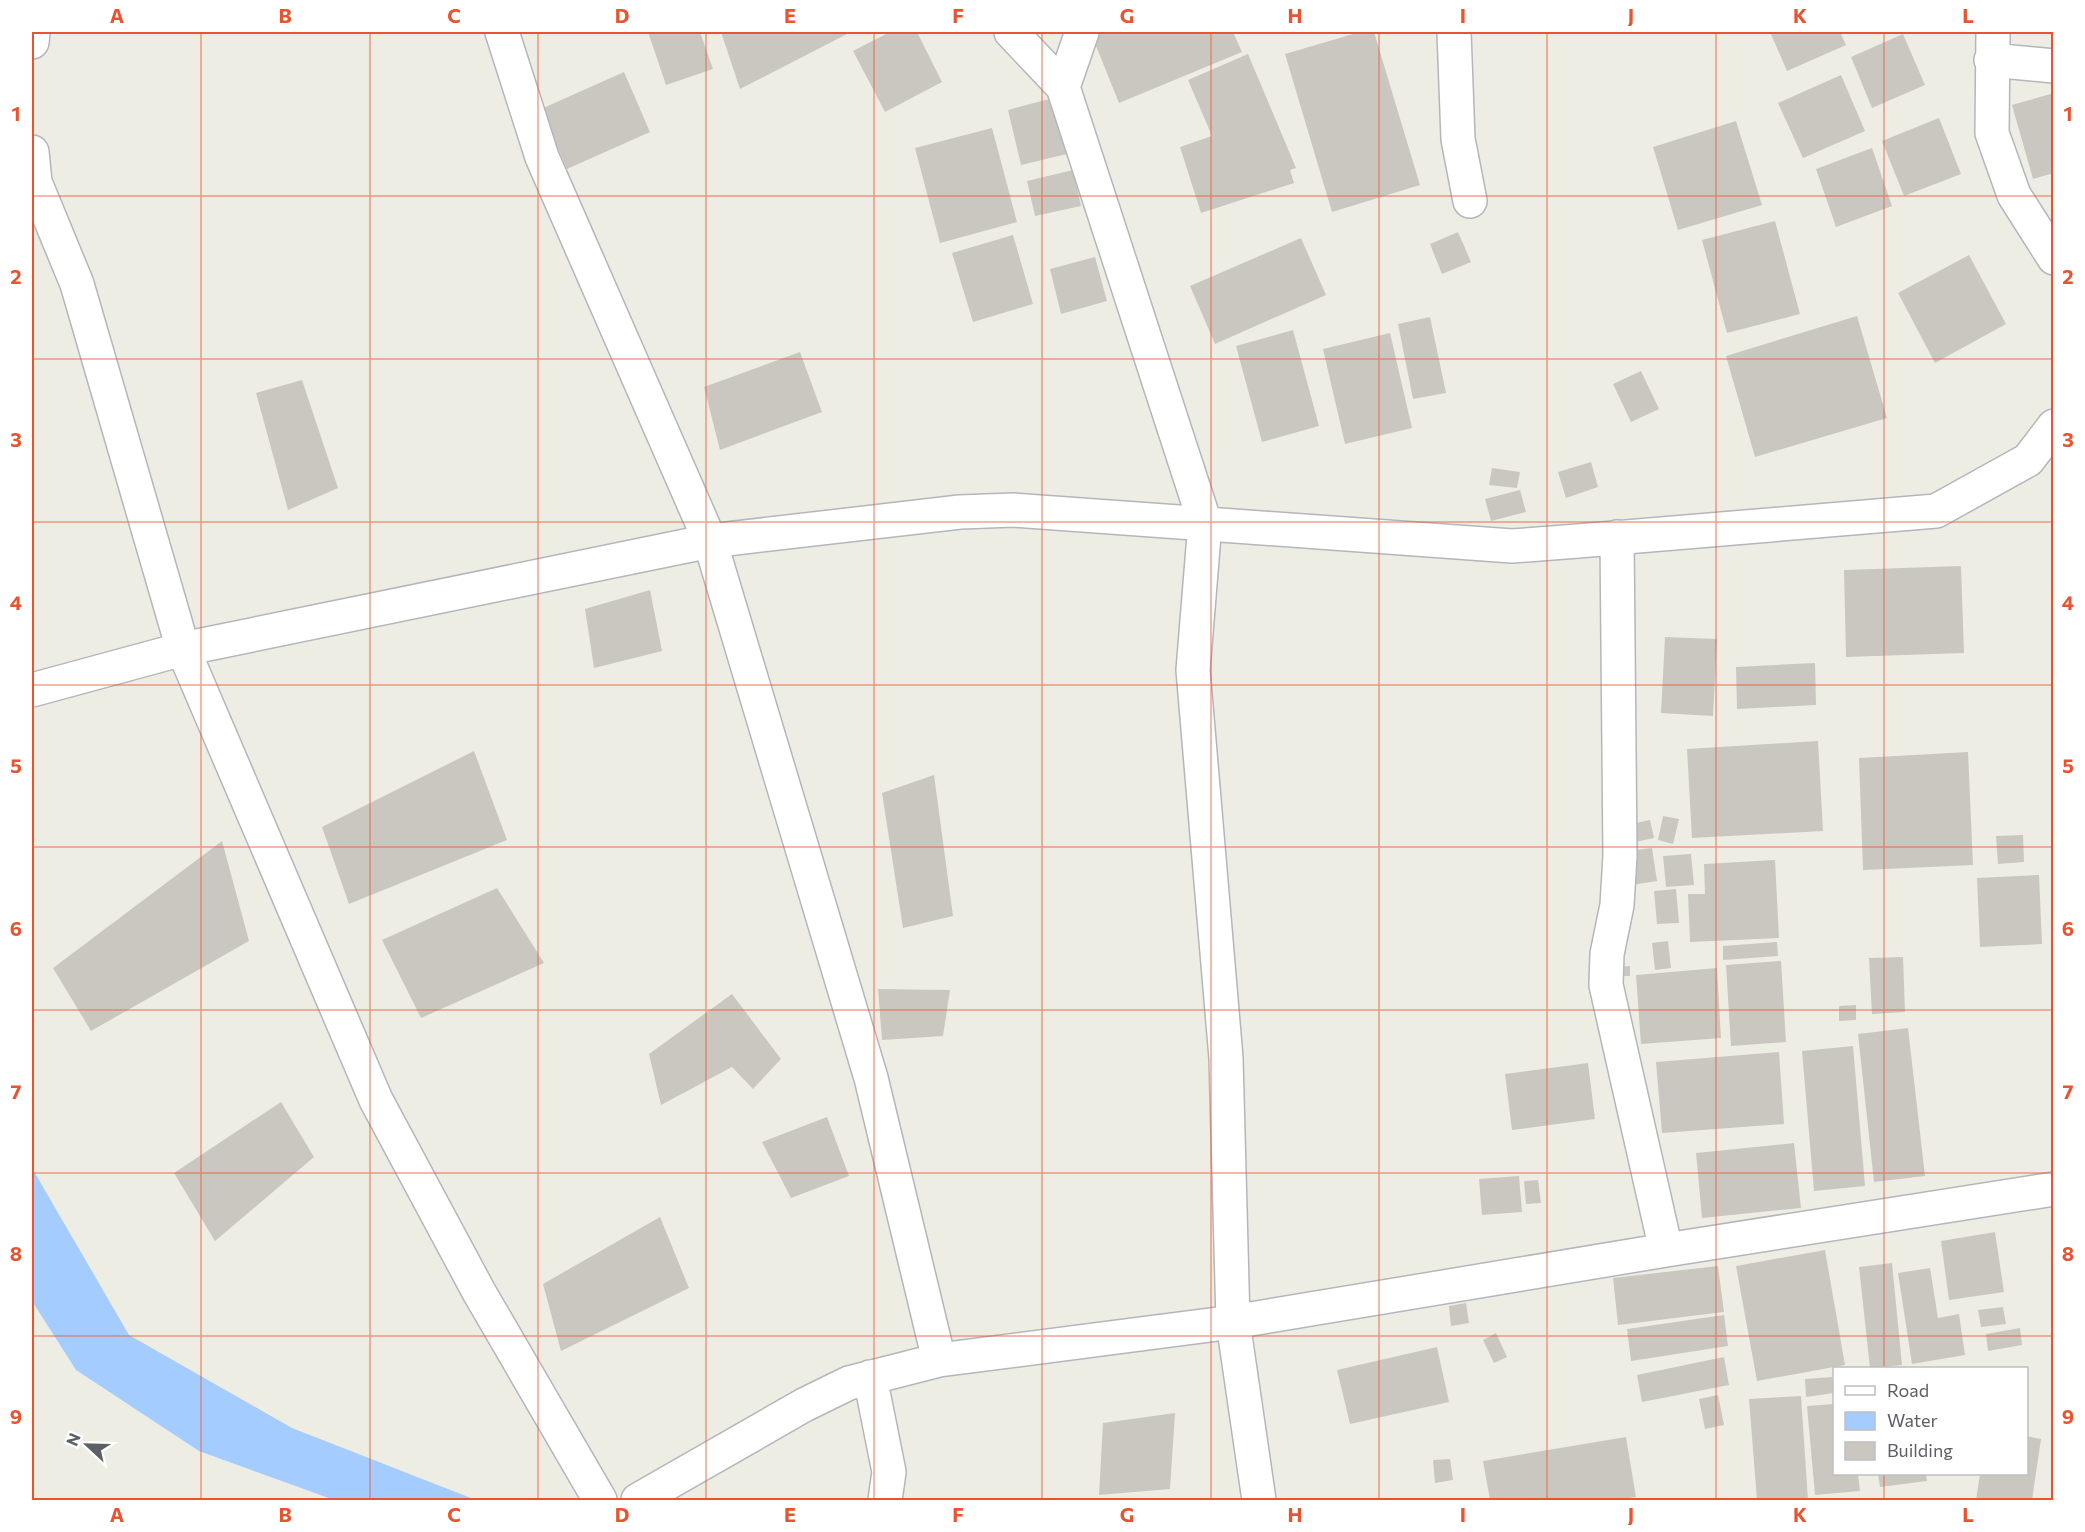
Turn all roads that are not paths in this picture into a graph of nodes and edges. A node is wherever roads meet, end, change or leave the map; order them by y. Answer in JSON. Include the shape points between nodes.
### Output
{"nodes":[{"id":1,"x":33,"y":32,"type":"edge"},
{"id":2,"x":502,"y":32,"type":"edge"},
{"id":3,"x":1011,"y":32,"type":"edge"},
{"id":4,"x":1082,"y":32,"type":"edge"},
{"id":5,"x":1454,"y":32,"type":"edge"},
{"id":6,"x":32,"y":42,"type":"edge"},
{"id":7,"x":1992,"y":46,"type":"edge"},
{"id":8,"x":2054,"y":66,"type":"edge"},
{"id":9,"x":1063,"y":87,"type":"junction"},
{"id":10,"x":32,"y":152,"type":"edge"},
{"id":11,"x":1470,"y":201,"type":"dead end"},
{"id":12,"x":45,"y":243,"type":"edge"},
{"id":13,"x":2054,"y":258,"type":"edge"},
{"id":14,"x":2054,"y":426,"type":"edge"},
{"id":15,"x":1205,"y":523,"type":"junction"},
{"id":16,"x":1617,"y":537,"type":"junction"},
{"id":17,"x":710,"y":541,"type":"junction"},
{"id":18,"x":183,"y":649,"type":"junction"},
{"id":19,"x":32,"y":690,"type":"edge"},
{"id":20,"x":2054,"y":1189,"type":"edge"},
{"id":21,"x":1666,"y":1250,"type":"junction"},
{"id":22,"x":1233,"y":1322,"type":"junction"},
{"id":23,"x":939,"y":1360,"type":"junction"},
{"id":24,"x":870,"y":1377,"type":"junction"},
{"id":25,"x":600,"y":1500,"type":"edge"},
{"id":26,"x":638,"y":1500,"type":"edge"},
{"id":27,"x":885,"y":1500,"type":"edge"},
{"id":28,"x":1259,"y":1500,"type":"edge"}],
"edges":[{"from":1,"to":6,"type":"street"},
{"from":2,"to":17,"type":"street","via":[[542,157]]},
{"from":3,"to":9,"type":"street"},
{"from":4,"to":9,"type":"street"},
{"from":5,"to":11,"type":"street","via":[[1458,139]]},
{"from":7,"to":8,"type":"street"},
{"from":7,"to":13,"type":"street","via":[[1992,133],[2014,195]]},
{"from":9,"to":15,"type":"street"},
{"from":10,"to":12,"type":"street"},
{"from":12,"to":18,"type":"street","via":[[77,284]]},
{"from":14,"to":16,"type":"street","via":[[2028,460],[1936,511]]},
{"from":15,"to":16,"type":"street","via":[[1512,546]]},
{"from":15,"to":17,"type":"street","via":[[1013,510],[960,512]]},
{"from":15,"to":22,"type":"street","via":[[1193,670],[1226,1058]]},
{"from":16,"to":21,"type":"street","via":[[1620,856],[1606,985]]},
{"from":17,"to":18,"type":"street"},
{"from":17,"to":23,"type":"street","via":[[871,1078]]},
{"from":18,"to":19,"type":"street"},
{"from":18,"to":25,"type":"street","via":[[376,1100],[479,1292]]},
{"from":20,"to":21,"type":"street"},
{"from":21,"to":22,"type":"street"},
{"from":22,"to":23,"type":"street"},
{"from":22,"to":28,"type":"street"},
{"from":23,"to":24,"type":"street"},
{"from":24,"to":26,"type":"street","via":[[804,1405]]},
{"from":24,"to":27,"type":"street","via":[[889,1472]]}]}
